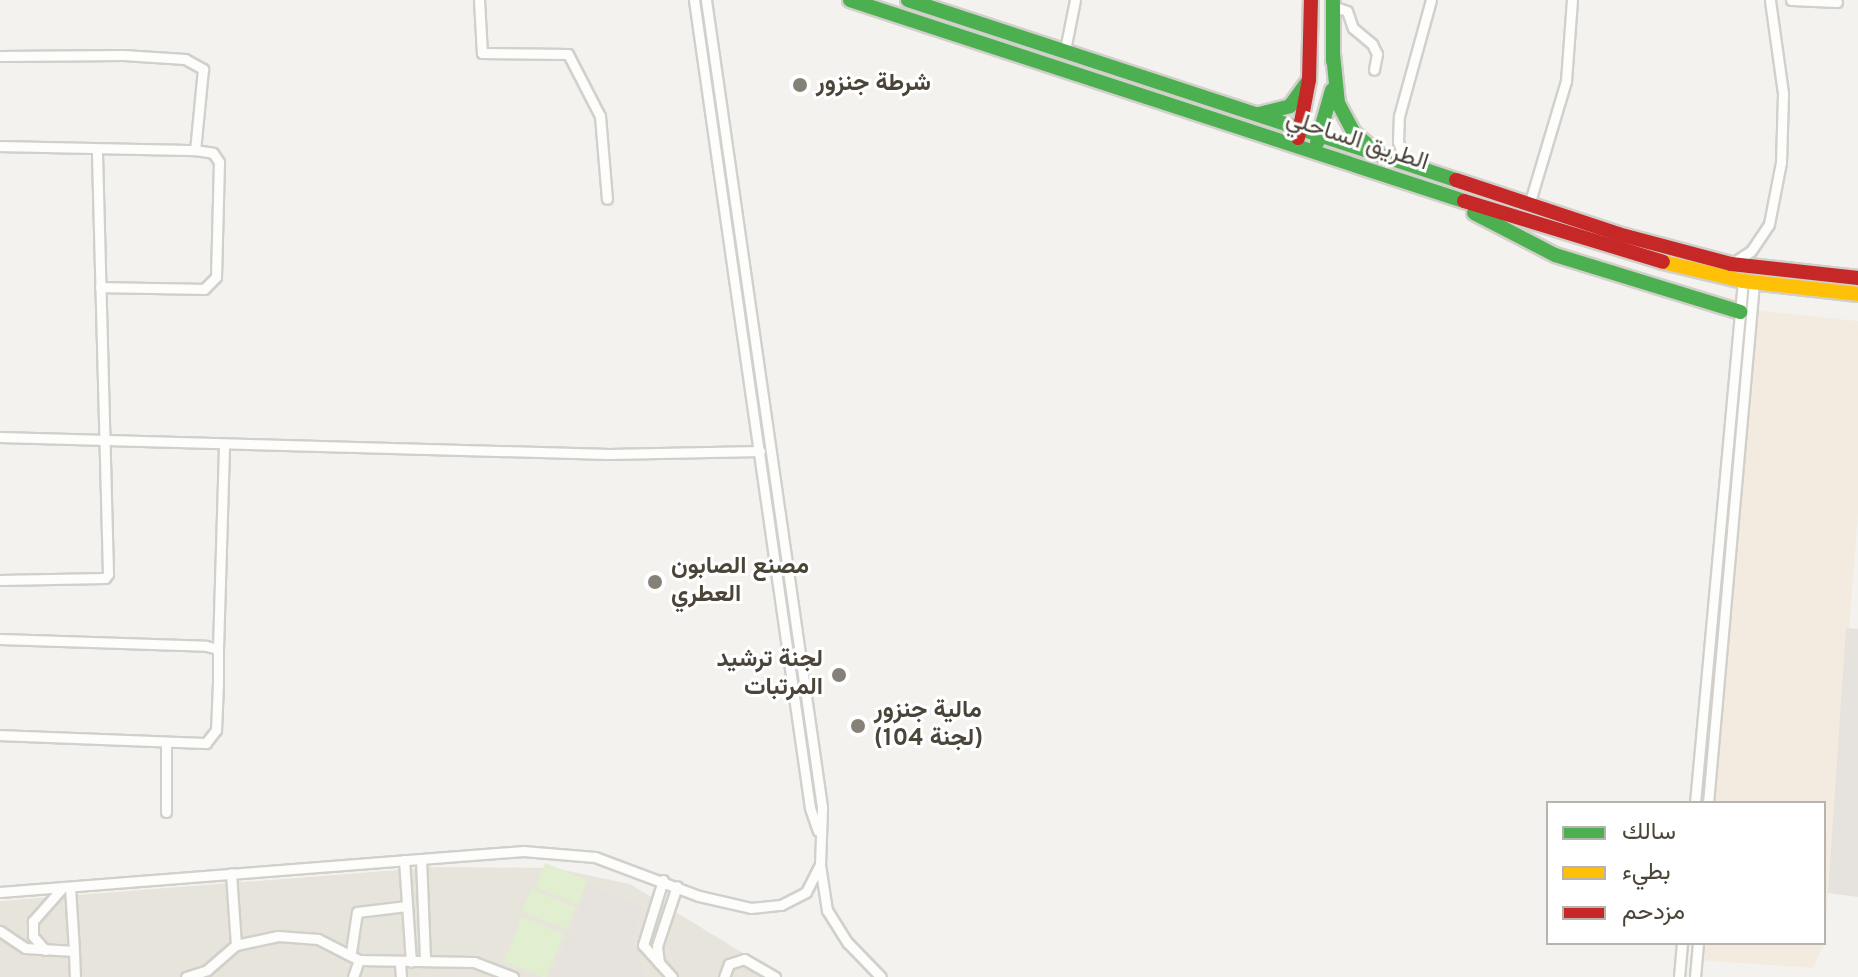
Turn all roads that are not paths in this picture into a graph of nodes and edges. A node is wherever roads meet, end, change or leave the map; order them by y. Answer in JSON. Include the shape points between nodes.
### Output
{"nodes":[{"id":1,"x":479,"y":0,"type":"edge"},
{"id":2,"x":694,"y":0,"type":"edge"},
{"id":3,"x":706,"y":0,"type":"edge"},
{"id":4,"x":850,"y":0,"type":"edge"},
{"id":5,"x":908,"y":0,"type":"edge"},
{"id":6,"x":1075,"y":0,"type":"edge"},
{"id":7,"x":1311,"y":0,"type":"edge"},
{"id":8,"x":1431,"y":0,"type":"edge"},
{"id":9,"x":1572,"y":0,"type":"edge"},
{"id":10,"x":1770,"y":0,"type":"edge"},
{"id":11,"x":1791,"y":0,"type":"edge"},
{"id":12,"x":1837,"y":2,"type":"dead end"},
{"id":13,"x":1333,"y":3,"type":"edge"},
{"id":14,"x":1065,"y":50,"type":"junction"},
{"id":15,"x":1333,"y":54,"type":"junction"},
{"id":16,"x":0,"y":56,"type":"edge"},
{"id":17,"x":1374,"y":70,"type":"dead end"},
{"id":18,"x":1309,"y":80,"type":"junction"},
{"id":19,"x":1241,"y":112,"type":"junction"},
{"id":20,"x":1298,"y":138,"type":"junction"},
{"id":21,"x":1316,"y":144,"type":"junction"},
{"id":22,"x":0,"y":146,"type":"edge"},
{"id":23,"x":97,"y":149,"type":"junction"},
{"id":24,"x":195,"y":150,"type":"junction"},
{"id":25,"x":1401,"y":164,"type":"junction"},
{"id":26,"x":1441,"y":193,"type":"junction"},
{"id":27,"x":607,"y":199,"type":"dead end"},
{"id":28,"x":1529,"y":205,"type":"junction"},
{"id":29,"x":1731,"y":264,"type":"junction"},
{"id":30,"x":1858,"y":278,"type":"edge"},
{"id":31,"x":1748,"y":281,"type":"junction"},
{"id":32,"x":100,"y":287,"type":"junction"},
{"id":33,"x":1858,"y":294,"type":"edge"},
{"id":34,"x":1740,"y":312,"type":"junction"},
{"id":35,"x":0,"y":437,"type":"edge"},
{"id":36,"x":104,"y":438,"type":"junction"},
{"id":37,"x":224,"y":445,"type":"junction"},
{"id":38,"x":771,"y":450,"type":"junction"},
{"id":39,"x":757,"y":451,"type":"junction"},
{"id":40,"x":785,"y":540,"type":"junction"},
{"id":41,"x":772,"y":541,"type":"junction"},
{"id":42,"x":0,"y":580,"type":"edge"},
{"id":43,"x":1721,"y":585,"type":"junction"},
{"id":44,"x":0,"y":639,"type":"edge"},
{"id":45,"x":218,"y":649,"type":"junction"},
{"id":46,"x":0,"y":735,"type":"edge"},
{"id":47,"x":166,"y":742,"type":"junction"},
{"id":48,"x":814,"y":749,"type":"junction"},
{"id":49,"x":802,"y":752,"type":"junction"},
{"id":50,"x":1698,"y":773,"type":"junction"},
{"id":51,"x":1710,"y":773,"type":"junction"},
{"id":52,"x":1695,"y":801,"type":"edge"},
{"id":53,"x":1708,"y":801,"type":"edge"},
{"id":54,"x":166,"y":812,"type":"dead end"},
{"id":55,"x":820,"y":838,"type":"junction"},
{"id":56,"x":421,"y":859,"type":"junction"},
{"id":57,"x":404,"y":860,"type":"junction"},
{"id":58,"x":820,"y":865,"type":"junction"},
{"id":59,"x":231,"y":873,"type":"junction"},
{"id":60,"x":663,"y":880,"type":"junction"},
{"id":61,"x":677,"y":886,"type":"junction"},
{"id":62,"x":66,"y":887,"type":"junction"},
{"id":63,"x":0,"y":892,"type":"edge"},
{"id":64,"x":407,"y":906,"type":"junction"},
{"id":65,"x":0,"y":931,"type":"edge"},
{"id":66,"x":236,"y":945,"type":"junction"},
{"id":67,"x":1682,"y":945,"type":"edge"},
{"id":68,"x":1698,"y":945,"type":"edge"},
{"id":69,"x":45,"y":950,"type":"junction"},
{"id":70,"x":74,"y":951,"type":"junction"},
{"id":71,"x":351,"y":952,"type":"junction"},
{"id":72,"x":359,"y":960,"type":"junction"},
{"id":73,"x":425,"y":960,"type":"junction"},
{"id":74,"x":411,"y":962,"type":"junction"},
{"id":75,"x":400,"y":963,"type":"junction"},
{"id":76,"x":666,"y":970,"type":"edge"},
{"id":77,"x":75,"y":977,"type":"edge"},
{"id":78,"x":186,"y":977,"type":"edge"},
{"id":79,"x":353,"y":977,"type":"edge"},
{"id":80,"x":401,"y":977,"type":"edge"},
{"id":81,"x":513,"y":977,"type":"edge"},
{"id":82,"x":658,"y":977,"type":"edge"},
{"id":83,"x":724,"y":977,"type":"edge"},
{"id":84,"x":775,"y":977,"type":"edge"},
{"id":85,"x":881,"y":977,"type":"edge"},
{"id":86,"x":1679,"y":977,"type":"edge"},
{"id":87,"x":1695,"y":977,"type":"edge"}],
"edges":[{"from":1,"to":27,"type":"street","via":[[482,53],[568,54],[600,116]]},
{"from":2,"to":39,"type":"street"},
{"from":3,"to":38,"type":"street"},
{"from":4,"to":20,"type":"main road","name":"الطريق الساحلي"},
{"from":5,"to":14,"type":"main road","name":"الطريق الساحلي"},
{"from":6,"to":14,"type":"street"},
{"from":7,"to":18,"type":"main road"},
{"from":8,"to":25,"type":"street","via":[[1399,116]]},
{"from":9,"to":28,"type":"street","via":[[1566,81]]},
{"from":10,"to":29,"type":"street","via":[[1783,93],[1779,177],[1762,237]]},
{"from":11,"to":12,"type":"street"},
{"from":13,"to":15,"type":"main road"},
{"from":13,"to":17,"type":"street","via":[[1347,11],[1353,28],[1372,44],[1377,54]]},
{"from":14,"to":19,"type":"main road","name":"الطريق الساحلي"},
{"from":15,"to":21,"type":"main road","via":[[1331,104]]},
{"from":15,"to":25,"type":"main road","via":[[1338,103],[1354,133]]},
{"from":16,"to":24,"type":"street","via":[[123,55],[197,61],[203,84]]},
{"from":18,"to":19,"type":"main road","via":[[1282,111]]},
{"from":18,"to":20,"type":"main road"},
{"from":19,"to":20,"type":"main road","name":"الطريق الساحلي"},
{"from":20,"to":21,"type":"main road","name":"الطريق الساحلي"},
{"from":21,"to":25,"type":"main road","name":"الطريق الساحلي"},
{"from":21,"to":26,"type":"main road","name":"الطريق الساحلي"},
{"from":22,"to":23,"type":"street"},
{"from":23,"to":24,"type":"street"},
{"from":23,"to":32,"type":"street"},
{"from":24,"to":32,"type":"street","via":[[213,153],[219,162],[218,271],[211,285],[182,290]]},
{"from":25,"to":28,"type":"main road","name":"الطريق الساحلي"},
{"from":26,"to":31,"type":"main road","name":"الطريق الساحلي","via":[[1628,253]]},
{"from":26,"to":34,"type":"main road","via":[[1544,251]]},
{"from":28,"to":29,"type":"main road","name":"الطريق الساحلي"},
{"from":29,"to":30,"type":"main road","name":"الطريق الساحلي"},
{"from":31,"to":33,"type":"main road","name":"الطريق الساحلي"},
{"from":31,"to":34,"type":"street"},
{"from":31,"to":43,"type":"street"},
{"from":32,"to":36,"type":"street"},
{"from":34,"to":43,"type":"street"},
{"from":35,"to":36,"type":"street"},
{"from":36,"to":37,"type":"street"},
{"from":36,"to":42,"type":"street","via":[[105,578]]},
{"from":37,"to":39,"type":"street","via":[[609,454]]},
{"from":37,"to":45,"type":"street"},
{"from":38,"to":39,"type":"street"},
{"from":38,"to":40,"type":"street"},
{"from":39,"to":41,"type":"street"},
{"from":40,"to":41,"type":"street"},
{"from":40,"to":48,"type":"street"},
{"from":41,"to":49,"type":"street"},
{"from":43,"to":50,"type":"street"},
{"from":43,"to":51,"type":"street"},
{"from":44,"to":45,"type":"street"},
{"from":45,"to":47,"type":"street","via":[[213,738]]},
{"from":46,"to":47,"type":"street"},
{"from":47,"to":54,"type":"street"},
{"from":48,"to":49,"type":"street"},
{"from":48,"to":55,"type":"street","via":[[822,807]]},
{"from":49,"to":55,"type":"street"},
{"from":50,"to":51,"type":"street"},
{"from":50,"to":52,"type":"street"},
{"from":51,"to":53,"type":"street"},
{"from":55,"to":58,"type":"street"},
{"from":56,"to":57,"type":"street"},
{"from":56,"to":60,"type":"street","via":[[565,853],[595,857]]},
{"from":56,"to":73,"type":"street"},
{"from":57,"to":59,"type":"street"},
{"from":57,"to":64,"type":"street"},
{"from":58,"to":61,"type":"street","via":[[806,892],[766,908],[723,903]]},
{"from":58,"to":85,"type":"street","via":[[827,910],[848,943]]},
{"from":59,"to":62,"type":"street"},
{"from":59,"to":66,"type":"street"},
{"from":60,"to":61,"type":"street"},
{"from":60,"to":76,"type":"street","via":[[643,945],[650,959]]},
{"from":61,"to":76,"type":"street","via":[[657,946]]},
{"from":62,"to":63,"type":"street"},
{"from":62,"to":69,"type":"street","via":[[33,921],[33,936]]},
{"from":62,"to":70,"type":"street"},
{"from":64,"to":71,"type":"street","via":[[357,912]]},
{"from":64,"to":74,"type":"street"},
{"from":65,"to":69,"type":"street","via":[[25,948]]},
{"from":66,"to":71,"type":"street","via":[[291,937],[318,939]]},
{"from":66,"to":78,"type":"street","via":[[207,970]]},
{"from":67,"to":86,"type":"street"},
{"from":68,"to":87,"type":"street"},
{"from":69,"to":70,"type":"street"},
{"from":70,"to":77,"type":"street"},
{"from":71,"to":72,"type":"street"},
{"from":72,"to":75,"type":"street"},
{"from":72,"to":79,"type":"street"},
{"from":73,"to":74,"type":"street"},
{"from":73,"to":81,"type":"street","via":[[474,962]]},
{"from":74,"to":75,"type":"street"},
{"from":75,"to":80,"type":"street"},
{"from":76,"to":82,"type":"street"},
{"from":83,"to":84,"type":"street","via":[[729,964],[744,959]]}]}
